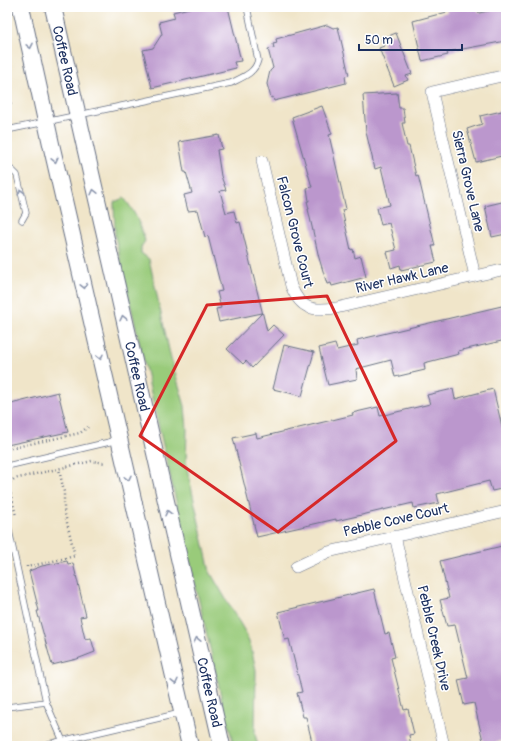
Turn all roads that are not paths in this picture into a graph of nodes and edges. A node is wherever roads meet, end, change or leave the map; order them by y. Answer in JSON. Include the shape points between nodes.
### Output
{"nodes":[{"id":1,"x":22,"y":7,"type":"edge"},
{"id":2,"x":53,"y":7,"type":"edge"},
{"id":3,"x":247,"y":7,"type":"edge"},
{"id":4,"x":506,"y":75,"type":"edge"},
{"id":5,"x":77,"y":116,"type":"junction"},
{"id":6,"x":46,"y":122,"type":"junction"},
{"id":7,"x":7,"y":130,"type":"edge"},
{"id":8,"x":262,"y":161,"type":"dead end"},
{"id":9,"x":7,"y":171,"type":"edge"},
{"id":10,"x":22,"y":220,"type":"dead end"},
{"id":11,"x":506,"y":269,"type":"edge"},
{"id":12,"x":475,"y":276,"type":"junction"},
{"id":13,"x":305,"y":307,"type":"joint"},
{"id":14,"x":119,"y":440,"type":"junction"},
{"id":15,"x":7,"y":466,"type":"edge"},
{"id":16,"x":506,"y":511,"type":"edge"},
{"id":17,"x":7,"y":521,"type":"edge"},
{"id":18,"x":395,"y":536,"type":"junction"},
{"id":19,"x":296,"y":567,"type":"dead end"},
{"id":20,"x":46,"y":702,"type":"junction"},
{"id":21,"x":7,"y":707,"type":"edge"},
{"id":22,"x":182,"y":713,"type":"junction"},
{"id":23,"x":64,"y":743,"type":"edge"},
{"id":24,"x":40,"y":746,"type":"edge"},
{"id":25,"x":190,"y":746,"type":"edge"},
{"id":26,"x":222,"y":746,"type":"edge"},
{"id":27,"x":444,"y":746,"type":"edge"}],
"edges":[{"from":1,"to":6,"type":"main road","one_way":true},
{"from":2,"to":5,"type":"main road","name":"Coffee Road"},
{"from":3,"to":5,"type":"lane","via":[[258,60],[256,68],[248,75],[231,83]]},
{"from":4,"to":12,"type":"street","name":"Sierra Grove Lane","via":[[432,92]]},
{"from":5,"to":6,"type":"lane"},
{"from":26,"to":5,"type":"main road","name":"Coffee Road","one_way":true},
{"from":6,"to":7,"type":"lane"},
{"from":6,"to":14,"type":"main road","one_way":true},
{"from":8,"to":13,"type":"street","name":"Falcon Grove Court","via":[[291,286],[296,298]]},
{"from":10,"to":9,"type":"lane","one_way":true,"via":[[26,213],[17,175],[12,170]]},
{"from":11,"to":12,"type":"street","name":"River Hawk Lane"},
{"from":12,"to":13,"type":"street","name":"River Hawk Lane","via":[[336,308],[319,310]]},
{"from":14,"to":15,"type":"lane"},
{"from":14,"to":22,"type":"main road","one_way":true},
{"from":16,"to":18,"type":"street","name":"Pebble Cove Court"},
{"from":17,"to":20,"type":"lane"},
{"from":18,"to":19,"type":"street","name":"Pebble Cove Court","via":[[328,552]]},
{"from":18,"to":27,"type":"street","name":"Pebble Creek Drive"},
{"from":20,"to":21,"type":"lane"},
{"from":20,"to":23,"type":"lane"},
{"from":22,"to":23,"type":"lane"},
{"from":22,"to":25,"type":"main road"},
{"from":23,"to":24,"type":"lane"}]}
